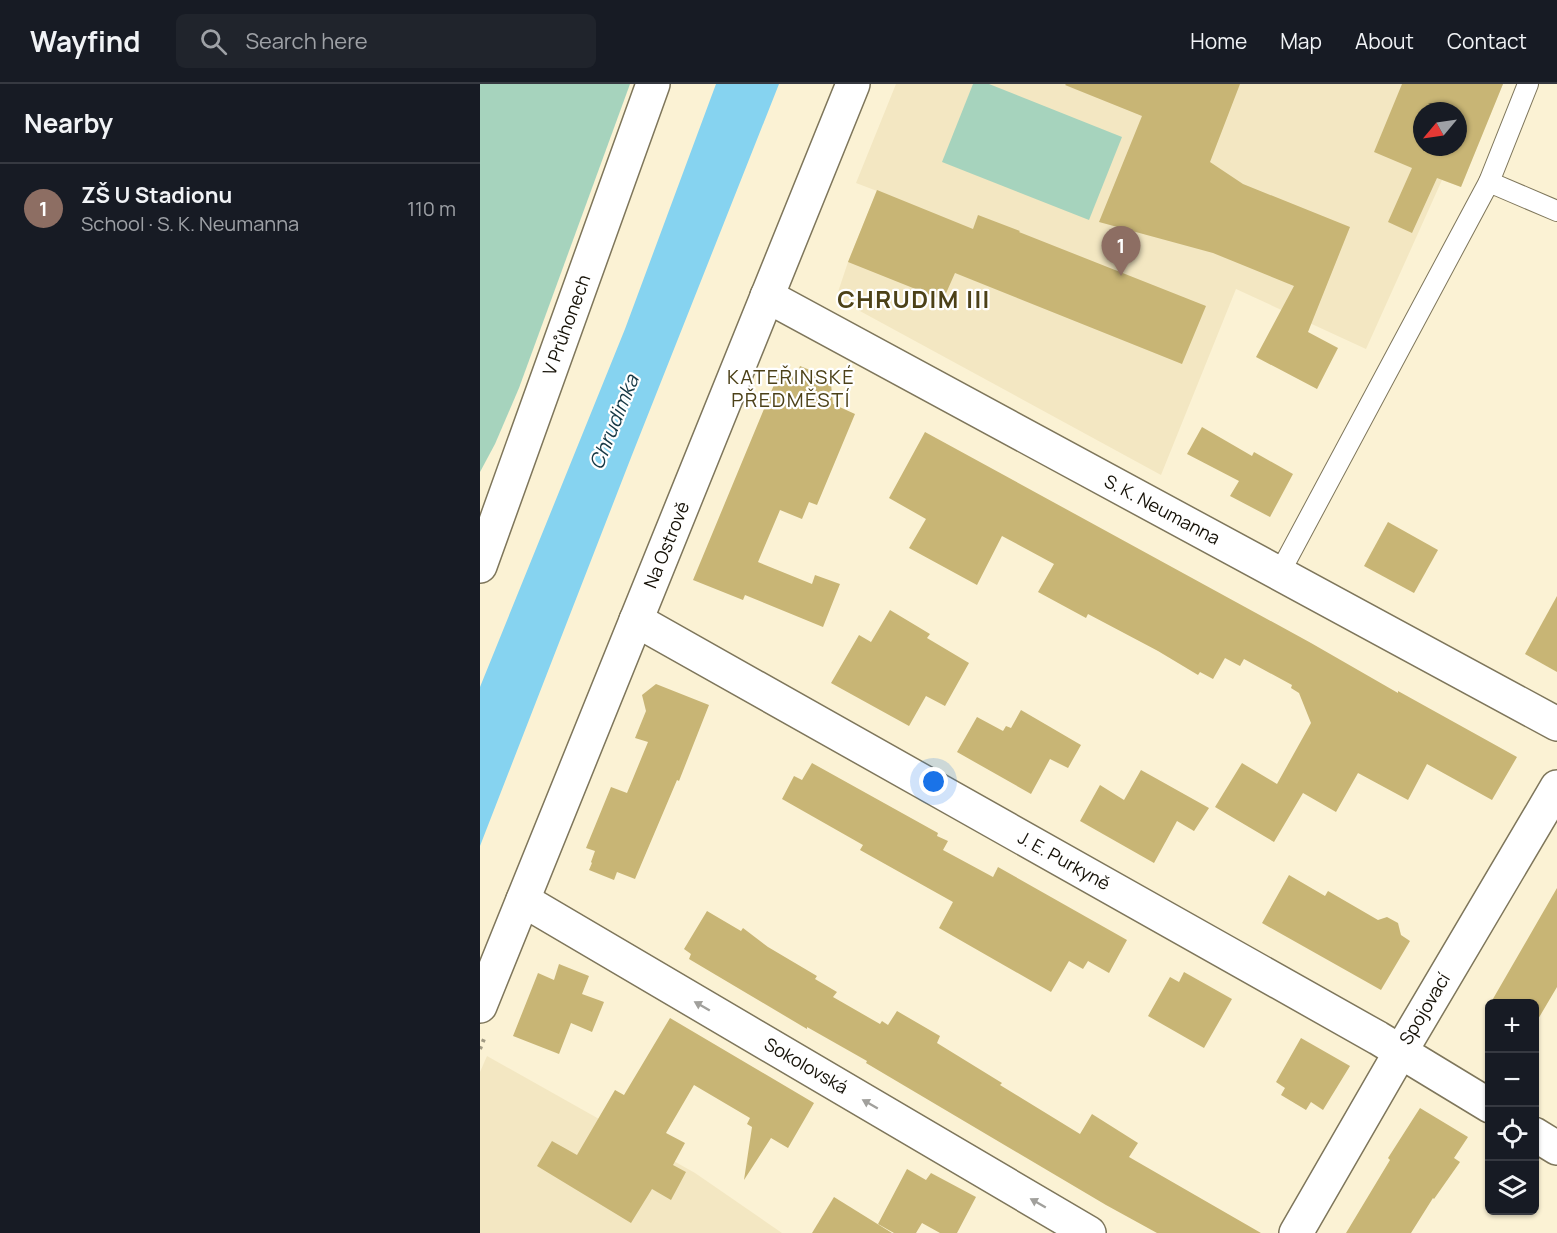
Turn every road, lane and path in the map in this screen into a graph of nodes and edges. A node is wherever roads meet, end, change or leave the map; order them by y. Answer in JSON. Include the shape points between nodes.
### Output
{"nodes":[{"id":1,"x":653,"y":84,"type":"edge"},
{"id":2,"x":853,"y":84,"type":"edge"},
{"id":3,"x":1528,"y":84,"type":"edge"},
{"id":4,"x":1489,"y":182,"type":"junction"},
{"id":5,"x":1557,"y":211,"type":"edge"},
{"id":6,"x":767,"y":296,"type":"junction"},
{"id":7,"x":480,"y":566,"type":"edge"},
{"id":8,"x":1279,"y":574,"type":"junction"},
{"id":9,"x":636,"y":620,"type":"junction"},
{"id":10,"x":1557,"y":724,"type":"edge"},
{"id":11,"x":1557,"y":787,"type":"edge"},
{"id":12,"x":523,"y":900,"type":"junction"},
{"id":13,"x":480,"y":1006,"type":"edge"},
{"id":14,"x":1401,"y":1051,"type":"junction"},
{"id":15,"x":1485,"y":1103,"type":"edge"},
{"id":16,"x":1539,"y":1137,"type":"edge"},
{"id":17,"x":1557,"y":1148,"type":"edge"},
{"id":18,"x":1089,"y":1233,"type":"edge"},
{"id":19,"x":1296,"y":1233,"type":"edge"}],
"edges":[{"from":1,"to":7,"type":"street","name":"V Průhonech"},
{"from":2,"to":6,"type":"street","name":"Na Ostrově"},
{"from":3,"to":4,"type":"lane"},
{"from":4,"to":5,"type":"lane"},
{"from":4,"to":8,"type":"lane"},
{"from":6,"to":8,"type":"street","name":"S. K. Neumanna"},
{"from":6,"to":9,"type":"street","name":"Na Ostrově"},
{"from":8,"to":10,"type":"street","name":"S. K. Neumanna"},
{"from":9,"to":12,"type":"street","name":"Na Ostrově"},
{"from":9,"to":14,"type":"street","name":"J. E. Purkyně"},
{"from":11,"to":14,"type":"street","name":"Spojovací"},
{"from":12,"to":13,"type":"street","name":"Na Ostrově"},
{"from":18,"to":12,"type":"street","name":"Sokolovská","one_way":true},
{"from":14,"to":15,"type":"street","name":"J. E. Purkyně"},
{"from":14,"to":19,"type":"street","name":"Spojovací"},
{"from":16,"to":17,"type":"street"}]}
